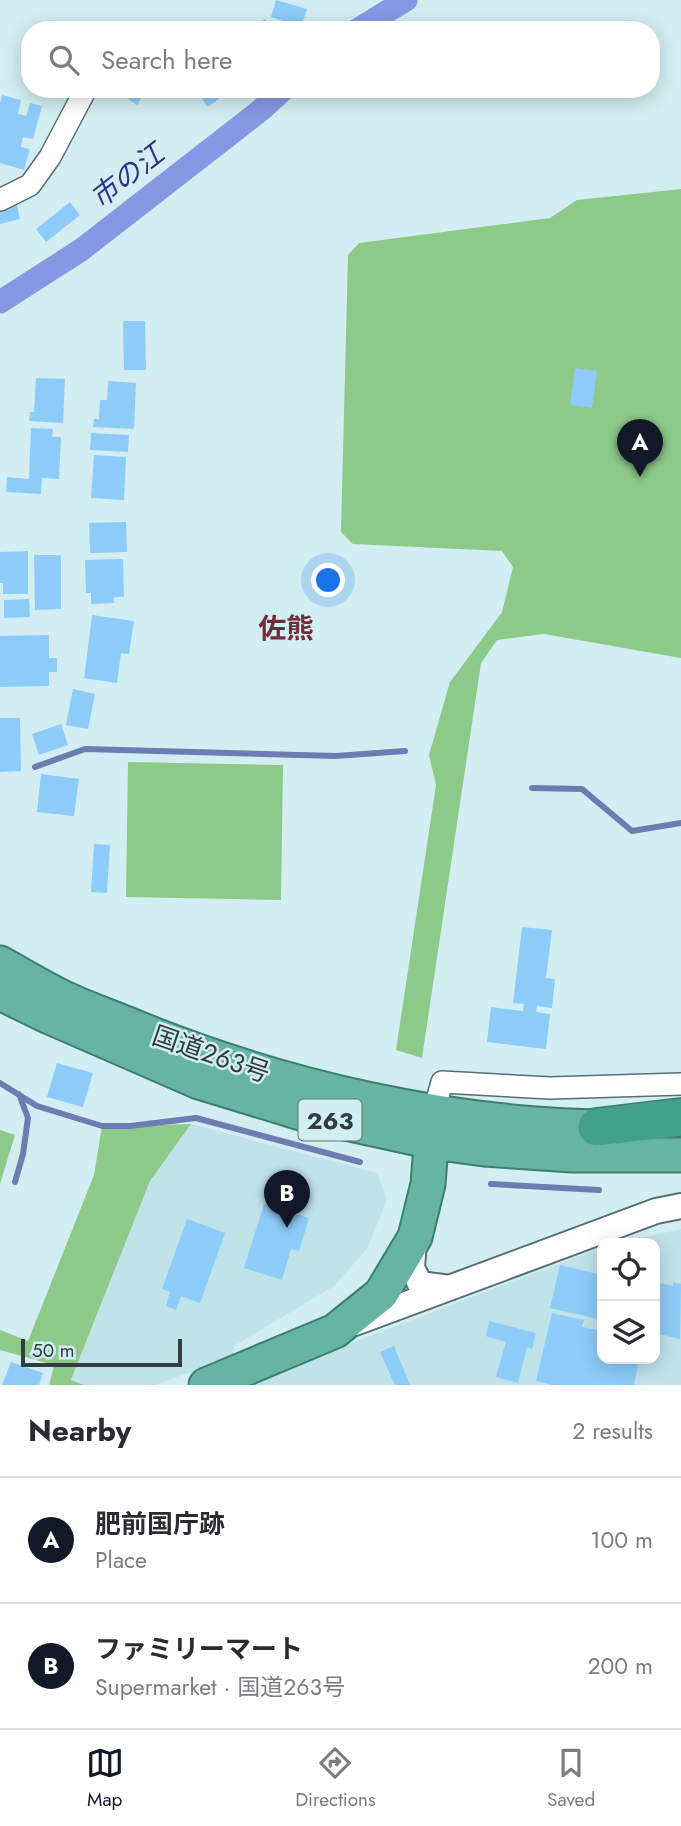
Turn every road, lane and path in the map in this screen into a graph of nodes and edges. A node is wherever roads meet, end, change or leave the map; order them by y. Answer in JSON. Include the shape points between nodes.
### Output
{"nodes":[{"id":1,"x":81,"y":98,"type":"edge"},
{"id":2,"x":0,"y":200,"type":"edge"},
{"id":3,"x":0,"y":963,"type":"edge"},
{"id":4,"x":0,"y":993,"type":"edge"},
{"id":5,"x":681,"y":1084,"type":"edge"},
{"id":6,"x":681,"y":1117,"type":"edge"},
{"id":7,"x":433,"y":1126,"type":"junction"},
{"id":8,"x":597,"y":1127,"type":"junction"},
{"id":9,"x":681,"y":1127,"type":"edge"},
{"id":10,"x":681,"y":1155,"type":"edge"},
{"id":11,"x":681,"y":1206,"type":"edge"},
{"id":12,"x":415,"y":1237,"type":"junction"},
{"id":13,"x":450,"y":1288,"type":"junction"},
{"id":14,"x":335,"y":1331,"type":"junction"},
{"id":15,"x":206,"y":1385,"type":"edge"}],
"edges":[{"from":1,"to":2,"type":"street","via":[[30,186]]},
{"from":3,"to":7,"type":"highway","name":"国道263号","number":"263","via":[[66,999],[191,1051]]},
{"from":4,"to":7,"type":"highway","name":"国道263号","number":"263","via":[[199,1082],[304,1114]]},
{"from":5,"to":7,"type":"street","via":[[550,1088],[442,1082]]},
{"from":6,"to":8,"type":"highway"},
{"from":7,"to":8,"type":"highway","name":"国道263号","number":"263","via":[[488,1118]]},
{"from":7,"to":10,"type":"highway","name":"国道263号","number":"263","via":[[484,1149]]},
{"from":7,"to":12,"type":"highway","via":[[428,1184]]},
{"from":8,"to":9,"type":"highway","name":"国道263号","number":"263"},
{"from":11,"to":13,"type":"street","via":[[656,1211]]},
{"from":12,"to":13,"type":"street","via":[[412,1268],[420,1284]]},
{"from":12,"to":14,"type":"highway","via":[[381,1294]]},
{"from":13,"to":14,"type":"street"},
{"from":14,"to":15,"type":"highway"}]}
